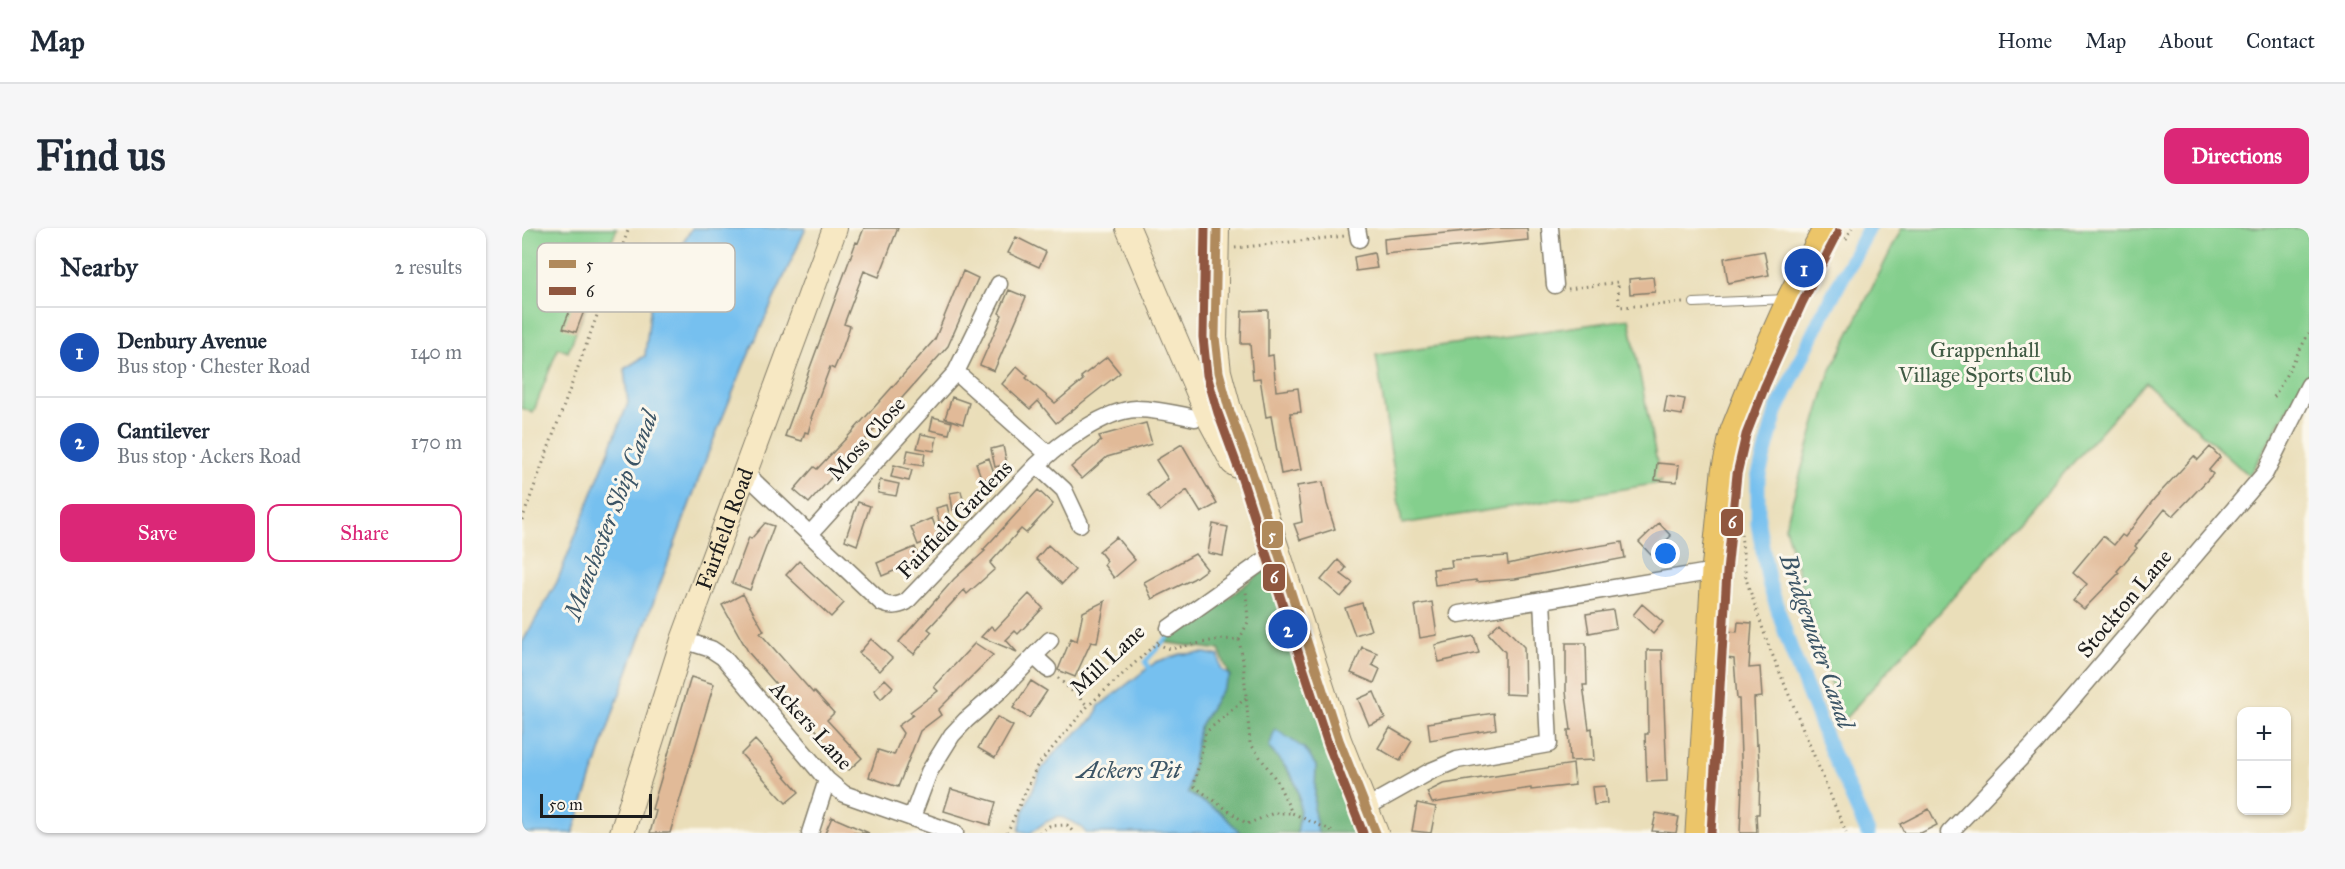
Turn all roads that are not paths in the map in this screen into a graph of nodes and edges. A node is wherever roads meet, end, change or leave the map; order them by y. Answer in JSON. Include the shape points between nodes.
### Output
{"nodes":[{"id":1,"x":835,"y":228,"type":"edge"},
{"id":2,"x":1128,"y":228,"type":"edge"},
{"id":3,"x":1550,"y":228,"type":"edge"},
{"id":4,"x":1827,"y":228,"type":"edge"},
{"id":5,"x":1216,"y":239,"type":"edge"},
{"id":6,"x":999,"y":284,"type":"dead end"},
{"id":7,"x":1555,"y":285,"type":"road end"},
{"id":8,"x":1791,"y":298,"type":"junction"},
{"id":9,"x":1694,"y":303,"type":"road end"},
{"id":10,"x":956,"y":372,"type":"junction"},
{"id":11,"x":2309,"y":386,"type":"edge"},
{"id":12,"x":1195,"y":418,"type":"dead end"},
{"id":13,"x":1042,"y":459,"type":"junction"},
{"id":14,"x":1251,"y":469,"type":"junction"},
{"id":15,"x":744,"y":472,"type":"junction"},
{"id":16,"x":1080,"y":524,"type":"dead end"},
{"id":17,"x":810,"y":534,"type":"junction"},
{"id":18,"x":1276,"y":552,"type":"junction"},
{"id":19,"x":1715,"y":571,"type":"junction"},
{"id":20,"x":1542,"y":600,"type":"junction"},
{"id":21,"x":1459,"y":614,"type":"dead end"},
{"id":22,"x":1169,"y":627,"type":"road end"},
{"id":23,"x":683,"y":640,"type":"junction"},
{"id":24,"x":1050,"y":640,"type":"dead end"},
{"id":25,"x":1034,"y":656,"type":"junction"},
{"id":26,"x":1048,"y":669,"type":"road end"},
{"id":27,"x":827,"y":780,"type":"junction"},
{"id":28,"x":1365,"y":808,"type":"junction"},
{"id":29,"x":912,"y":818,"type":"junction"},
{"id":30,"x":622,"y":833,"type":"edge"},
{"id":31,"x":810,"y":833,"type":"edge"},
{"id":32,"x":955,"y":833,"type":"edge"},
{"id":33,"x":1376,"y":833,"type":"edge"},
{"id":34,"x":1699,"y":833,"type":"edge"},
{"id":35,"x":1949,"y":833,"type":"edge"}],
"edges":[{"from":1,"to":15,"type":"street","name":"Fairfield Road"},
{"from":2,"to":14,"type":"street","via":[[1211,422],[1233,463]]},
{"from":3,"to":7,"type":"street"},
{"from":4,"to":8,"type":"main road"},
{"from":5,"to":14,"type":"street","via":[[1215,337],[1219,372]]},
{"from":6,"to":10,"type":"street","name":"Moss Close"},
{"from":8,"to":9,"type":"lane"},
{"from":8,"to":19,"type":"main road","via":[[1734,432],[1725,472]]},
{"from":10,"to":13,"type":"street"},
{"from":10,"to":17,"type":"street","name":"Moss Close"},
{"from":11,"to":35,"type":"street","name":"Stockton Lane","via":[[2265,473],[2034,744]]},
{"from":12,"to":13,"type":"street","name":"Fairfield Gardens","via":[[1135,409],[1099,419]]},
{"from":13,"to":16,"type":"street","via":[[1064,490]]},
{"from":13,"to":17,"type":"street","name":"Fairfield Gardens","via":[[898,606],[882,603]]},
{"from":14,"to":18,"type":"street"},
{"from":15,"to":17,"type":"street","name":"Fairfield Gardens"},
{"from":15,"to":23,"type":"street","name":"Fairfield Road"},
{"from":18,"to":22,"type":"street","name":"Mill Lane"},
{"from":18,"to":28,"type":"street"},
{"from":19,"to":20,"type":"street"},
{"from":19,"to":34,"type":"main road"},
{"from":20,"to":21,"type":"street"},
{"from":20,"to":28,"type":"street","via":[[1550,744],[1457,760]]},
{"from":23,"to":27,"type":"street","name":"Ackers Lane","via":[[711,648],[723,657]]},
{"from":23,"to":30,"type":"street","name":"Fairfield Road"},
{"from":24,"to":25,"type":"street"},
{"from":25,"to":26,"type":"street"},
{"from":25,"to":29,"type":"street","via":[[952,735],[929,772]]},
{"from":27,"to":29,"type":"street","name":"Ackers Lane","via":[[844,794]]},
{"from":27,"to":31,"type":"street"},
{"from":28,"to":33,"type":"street"},
{"from":29,"to":32,"type":"street","name":"Ackers Lane"}]}
